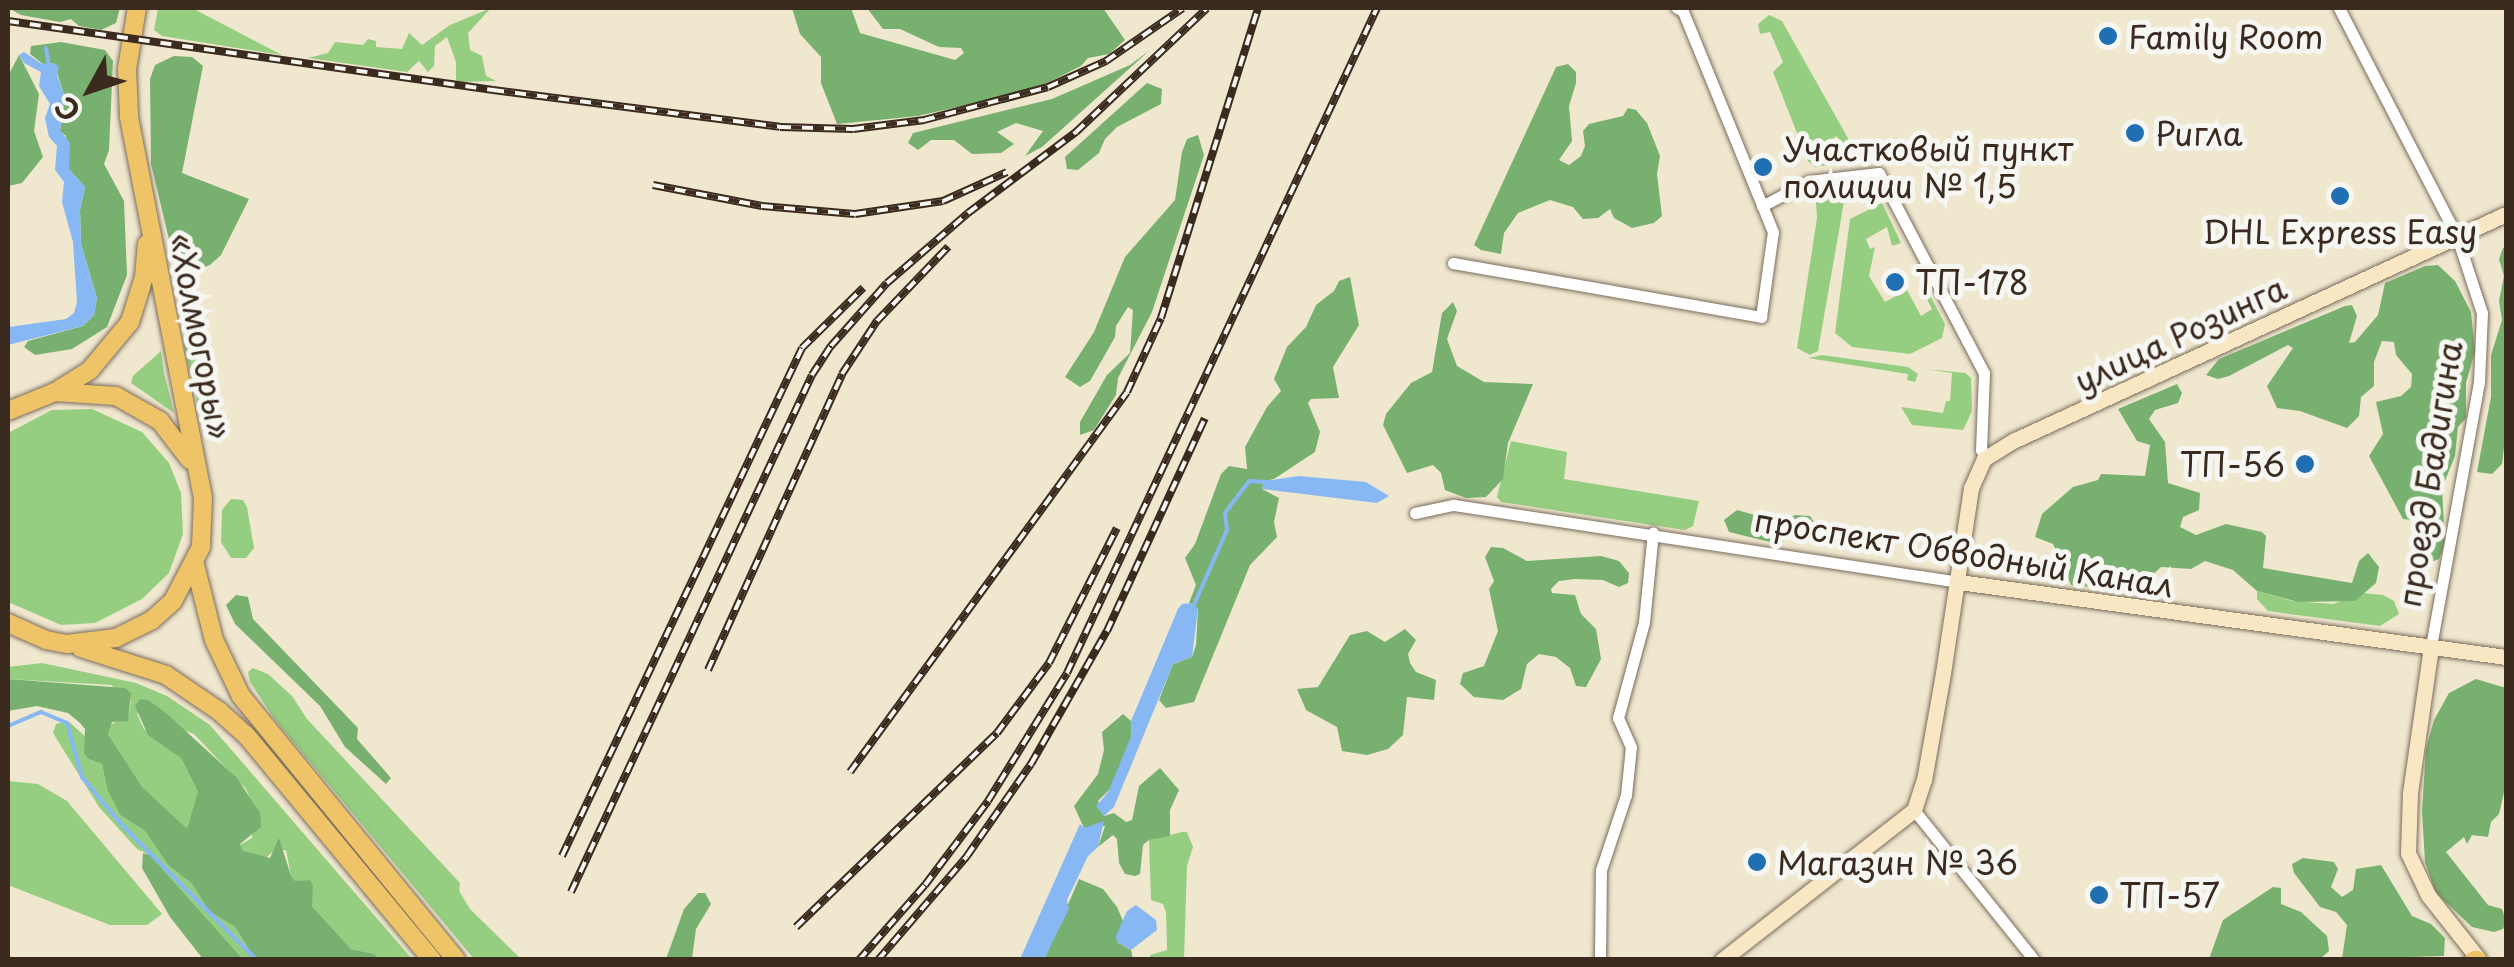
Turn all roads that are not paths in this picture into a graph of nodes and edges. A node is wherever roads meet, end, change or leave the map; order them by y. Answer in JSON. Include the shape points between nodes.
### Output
{"nodes":[{"id":1,"x":138,"y":8,"type":"edge"},
{"id":2,"x":1677,"y":8,"type":"edge"},
{"id":3,"x":2339,"y":8,"type":"edge"},
{"id":4,"x":1762,"y":206,"type":"junction"},
{"id":5,"x":2506,"y":214,"type":"edge"},
{"id":6,"x":148,"y":223,"type":"junction"},
{"id":7,"x":2457,"y":237,"type":"junction"},
{"id":8,"x":1453,"y":263,"type":"dead end"},
{"id":9,"x":55,"y":392,"type":"junction"},
{"id":10,"x":8,"y":411,"type":"edge"},
{"id":11,"x":1987,"y":456,"type":"junction"},
{"id":12,"x":198,"y":478,"type":"junction"},
{"id":13,"x":1415,"y":513,"type":"dead end"},
{"id":14,"x":1652,"y":532,"type":"junction"},
{"id":15,"x":195,"y":565,"type":"junction"},
{"id":16,"x":1959,"y":582,"type":"junction"},
{"id":17,"x":8,"y":623,"type":"edge"},
{"id":18,"x":46,"y":640,"type":"junction"},
{"id":19,"x":8,"y":642,"type":"edge"},
{"id":20,"x":66,"y":644,"type":"junction"},
{"id":21,"x":2431,"y":647,"type":"junction"},
{"id":22,"x":2506,"y":657,"type":"edge"},
{"id":23,"x":1914,"y":810,"type":"junction"},
{"id":24,"x":2476,"y":959,"type":"edge"},
{"id":25,"x":432,"y":960,"type":"edge"},
{"id":26,"x":456,"y":960,"type":"edge"},
{"id":27,"x":1600,"y":960,"type":"edge"},
{"id":28,"x":1722,"y":960,"type":"edge"},
{"id":29,"x":2034,"y":960,"type":"edge"}],
"edges":[{"from":1,"to":6,"type":"main road","via":[[128,104]]},
{"from":2,"to":4,"type":"street"},
{"from":3,"to":7,"type":"street","name":"проезд Бадигина"},
{"from":4,"to":8,"type":"street","via":[[1773,232],[1761,317]]},
{"from":4,"to":11,"type":"street","via":[[1808,181],[1879,174],[1984,372],[1980,450]]},
{"from":5,"to":7,"type":"street","name":"улица Розинга"},
{"from":6,"to":9,"type":"main road","name":"«Холмогоры»","via":[[144,277],[130,322],[90,370]]},
{"from":6,"to":12,"type":"main road","name":"«Холмогоры»"},
{"from":7,"to":11,"type":"street","name":"улица Розинга"},
{"from":7,"to":21,"type":"street","name":"проезд Бадигина","via":[[2478,295],[2484,350]]},
{"from":9,"to":10,"type":"main road","name":"«Холмогоры»"},
{"from":9,"to":12,"type":"main road","name":"«Холмогоры»","via":[[94,391],[143,408],[173,434]]},
{"from":11,"to":16,"type":"street","via":[[1970,488]]},
{"from":12,"to":15,"type":"main road","name":"«Холмогоры»","via":[[204,527]]},
{"from":13,"to":14,"type":"street","name":"проспект Обводный Канал","via":[[1454,505]]},
{"from":14,"to":16,"type":"street","name":"проспект Обводный Канал"},
{"from":14,"to":27,"type":"street","via":[[1644,622],[1618,718],[1631,747],[1626,795],[1601,870]]},
{"from":15,"to":20,"type":"main road","name":"«Холмогоры»","via":[[173,601],[138,629]]},
{"from":15,"to":26,"type":"main road","via":[[214,640],[241,696]]},
{"from":16,"to":21,"type":"street","name":"проспект Обводный Канал"},
{"from":16,"to":23,"type":"street"},
{"from":17,"to":18,"type":"main road","name":"«Холмогоры»"},
{"from":18,"to":19,"type":"main road","name":"«Холмогоры»"},
{"from":18,"to":20,"type":"main road","name":"«Холмогоры»"},
{"from":20,"to":25,"type":"main road","via":[[166,675],[219,711]]},
{"from":21,"to":22,"type":"street","name":"проспект Обводный Канал"},
{"from":21,"to":24,"type":"street","name":"проезд Бадигина","via":[[2408,853],[2428,895]]},
{"from":23,"to":28,"type":"street"},
{"from":23,"to":29,"type":"street"}]}
